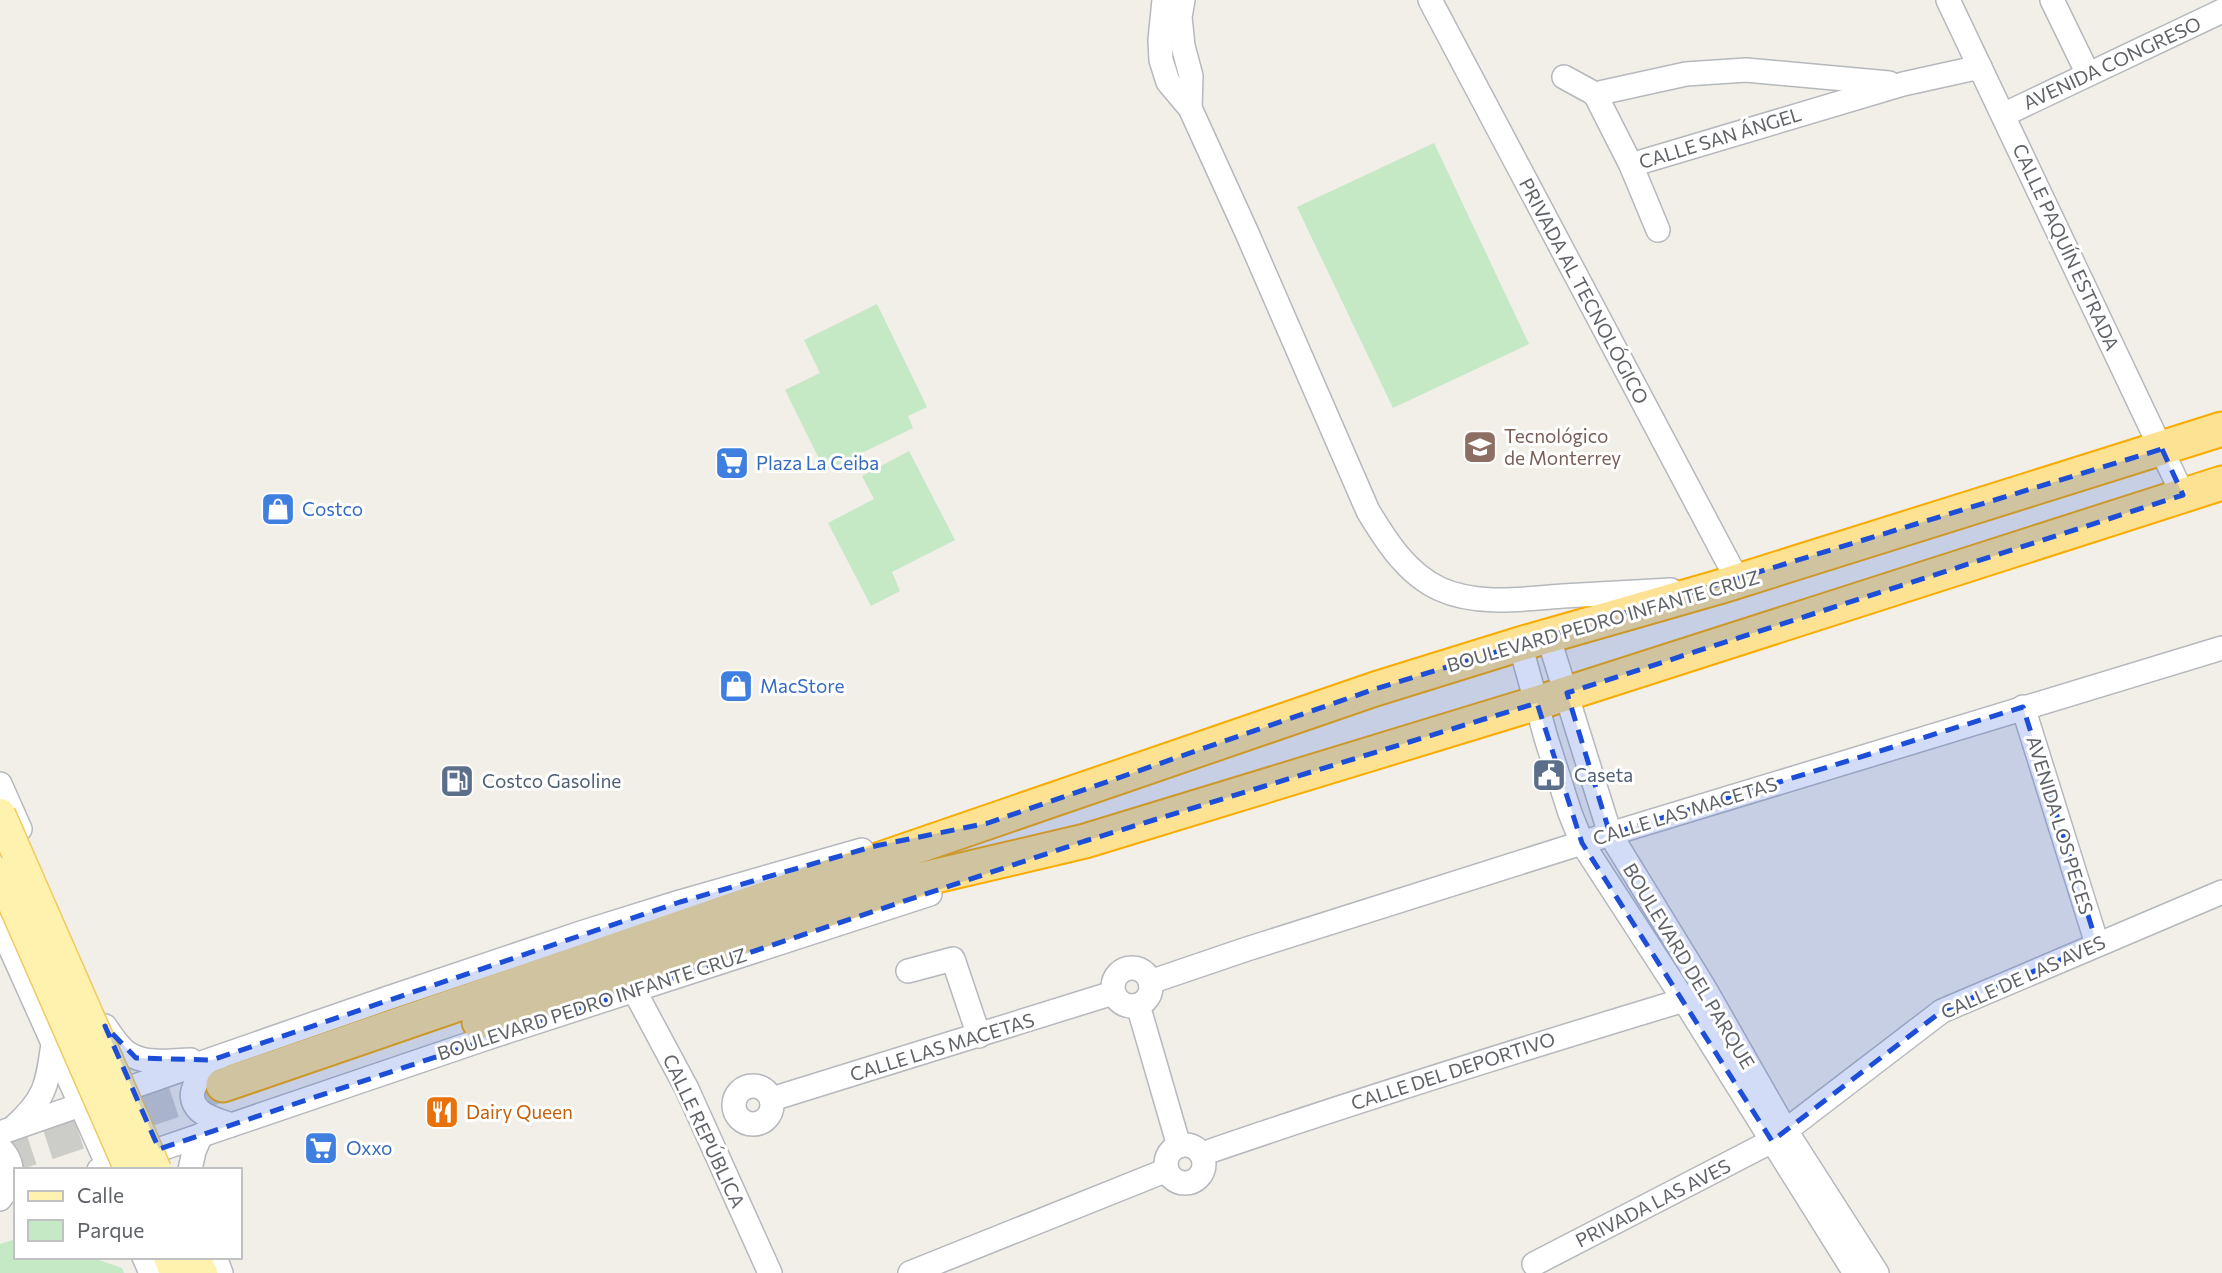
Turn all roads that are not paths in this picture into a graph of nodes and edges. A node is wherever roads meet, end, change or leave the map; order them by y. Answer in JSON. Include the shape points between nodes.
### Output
{"nodes":[{"id":1,"x":1164,"y":0,"type":"edge"},
{"id":2,"x":1183,"y":0,"type":"edge"},
{"id":3,"x":1430,"y":0,"type":"edge"},
{"id":4,"x":1948,"y":0,"type":"edge"},
{"id":5,"x":2052,"y":0,"type":"edge"},
{"id":6,"x":2222,"y":11,"type":"edge"},
{"id":7,"x":1980,"y":67,"type":"junction"},
{"id":8,"x":2088,"y":74,"type":"junction"},
{"id":9,"x":1564,"y":77,"type":"dead end"},
{"id":10,"x":1903,"y":84,"type":"junction"},
{"id":11,"x":1595,"y":94,"type":"junction"},
{"id":12,"x":1190,"y":108,"type":"junction"},
{"id":13,"x":2003,"y":115,"type":"junction"},
{"id":14,"x":1630,"y":165,"type":"junction"},
{"id":15,"x":1658,"y":230,"type":"dead end"},
{"id":16,"x":2222,"y":429,"type":"edge"},
{"id":17,"x":2161,"y":449,"type":"junction"},
{"id":18,"x":2222,"y":483,"type":"edge"},
{"id":19,"x":2183,"y":495,"type":"junction"},
{"id":20,"x":1729,"y":584,"type":"junction"},
{"id":21,"x":1534,"y":640,"type":"junction"},
{"id":22,"x":2222,"y":648,"type":"edge"},
{"id":23,"x":1552,"y":698,"type":"junction"},
{"id":24,"x":2023,"y":707,"type":"junction"},
{"id":25,"x":0,"y":784,"type":"edge"},
{"id":26,"x":0,"y":814,"type":"edge"},
{"id":27,"x":1610,"y":834,"type":"junction"},
{"id":28,"x":1085,"y":841,"type":"junction"},
{"id":29,"x":1582,"y":843,"type":"junction"},
{"id":30,"x":0,"y":873,"type":"edge"},
{"id":31,"x":2222,"y":892,"type":"edge"},
{"id":32,"x":0,"y":925,"type":"edge"},
{"id":33,"x":2097,"y":944,"type":"junction"},
{"id":34,"x":908,"y":971,"type":"dead end"},
{"id":35,"x":1150,"y":982,"type":"junction"},
{"id":36,"x":1704,"y":989,"type":"junction"},
{"id":37,"x":634,"y":990,"type":"junction"},
{"id":38,"x":1113,"y":993,"type":"junction"},
{"id":39,"x":1684,"y":1000,"type":"junction"},
{"id":40,"x":1138,"y":1005,"type":"junction"},
{"id":41,"x":105,"y":1026,"type":"junction"},
{"id":42,"x":979,"y":1036,"type":"junction"},
{"id":43,"x":54,"y":1044,"type":"junction"},
{"id":44,"x":222,"y":1087,"type":"junction"},
{"id":45,"x":132,"y":1088,"type":"junction"},
{"id":46,"x":772,"y":1099,"type":"dead end"},
{"id":47,"x":81,"y":1106,"type":"junction"},
{"id":48,"x":201,"y":1135,"type":"junction"},
{"id":49,"x":1779,"y":1136,"type":"junction"},
{"id":50,"x":4,"y":1137,"type":"edge"},
{"id":51,"x":1179,"y":1146,"type":"junction"},
{"id":52,"x":1202,"y":1154,"type":"junction"},
{"id":53,"x":162,"y":1163,"type":"edge"},
{"id":54,"x":112,"y":1168,"type":"edge"},
{"id":55,"x":112,"y":1168,"type":"edge"},
{"id":56,"x":120,"y":1168,"type":"edge"},
{"id":57,"x":190,"y":1168,"type":"edge"},
{"id":58,"x":1167,"y":1170,"type":"junction"},
{"id":59,"x":0,"y":1201,"type":"edge"},
{"id":60,"x":1534,"y":1265,"type":"dead end"},
{"id":61,"x":771,"y":1273,"type":"edge"},
{"id":62,"x":910,"y":1273,"type":"edge"},
{"id":63,"x":1854,"y":1273,"type":"edge"},
{"id":64,"x":1877,"y":1273,"type":"edge"}],
"edges":[{"from":1,"to":12,"type":"street","via":[[1161,60],[1168,82]]},
{"from":2,"to":12,"type":"street","via":[[1180,17],[1191,76]]},
{"from":3,"to":20,"type":"street","name":"PRIVADA AL TECNOLÓGICO"},
{"from":4,"to":7,"type":"street","name":"CALLE PAQUÍN ESTRADA"},
{"from":5,"to":8,"type":"street"},
{"from":6,"to":8,"type":"street","name":"AVENIDA CONGRESO"},
{"from":7,"to":10,"type":"street","name":"CALLE SAN ÁNGEL"},
{"from":7,"to":13,"type":"street","name":"CALLE PAQUÍN ESTRADA"},
{"from":8,"to":13,"type":"street","name":"AVENIDA CONGRESO"},
{"from":9,"to":11,"type":"street"},
{"from":10,"to":11,"type":"street","name":"CALLE SAN ÁNGEL","via":[[1746,70],[1686,74]]},
{"from":10,"to":14,"type":"street","name":"CALLE SAN ÁNGEL"},
{"from":11,"to":14,"type":"street","name":"CALLE SAN ÁNGEL"},
{"from":12,"to":20,"type":"street","via":[[1368,511],[1394,551],[1417,573],[1441,589],[1473,598]]},
{"from":13,"to":17,"type":"street","name":"CALLE PAQUÍN ESTRADA"},
{"from":14,"to":15,"type":"street"},
{"from":16,"to":17,"type":"highway","name":"BOULEVARD PEDRO INFANTE CRUZ"},
{"from":17,"to":19,"type":"street","name":"CALLE PAQUÍN ESTRADA"},
{"from":17,"to":20,"type":"highway","name":"BOULEVARD PEDRO INFANTE CRUZ"},
{"from":18,"to":19,"type":"highway","name":"BOULEVARD PEDRO INFANTE CRUZ"},
{"from":19,"to":23,"type":"highway","name":"BOULEVARD PEDRO INFANTE CRUZ"},
{"from":20,"to":21,"type":"highway","name":"BOULEVARD PEDRO INFANTE CRUZ"},
{"from":21,"to":23,"type":"street","name":"BOULEVARD DEL PARQUE"},
{"from":21,"to":23,"type":"street","name":"BOULEVARD DEL PARQUE"},
{"from":21,"to":44,"type":"highway","name":"BOULEVARD PEDRO INFANTE CRUZ","via":[[1257,728]]},
{"from":22,"to":24,"type":"street","name":"CALLE LAS MACETAS"},
{"from":23,"to":27,"type":"street","name":"BOULEVARD DEL PARQUE","via":[[1576,727]]},
{"from":23,"to":28,"type":"highway","name":"BOULEVARD PEDRO INFANTE CRUZ"},
{"from":23,"to":29,"type":"street","name":"BOULEVARD DEL PARQUE","via":[[1570,813]]},
{"from":24,"to":27,"type":"street","name":"CALLE LAS MACETAS"},
{"from":24,"to":33,"type":"street","name":"AVENIDA LOS PECES"},
{"from":25,"to":41,"type":"street"},
{"from":26,"to":53,"type":"main road","bridge":true},
{"from":27,"to":29,"type":"street","name":"CALLE LAS MACETAS"},
{"from":27,"to":36,"type":"street","name":"BOULEVARD DEL PARQUE"},
{"from":28,"to":37,"type":"street","name":"BOULEVARD PEDRO INFANTE CRUZ"},
{"from":28,"to":44,"type":"highway","name":"BOULEVARD PEDRO INFANTE CRUZ","via":[[923,878]]},
{"from":29,"to":35,"type":"street","name":"CALLE LAS MACETAS"},
{"from":29,"to":39,"type":"street","name":"BOULEVARD DEL PARQUE"},
{"from":30,"to":54,"type":"main road","bridge":true},
{"from":31,"to":33,"type":"street","name":"CALLE DE LAS AVES"},
{"from":32,"to":43,"type":"street"},
{"from":33,"to":49,"type":"street","name":"CALLE DE LAS AVES","via":[[1942,1011]]},
{"from":34,"to":42,"type":"street","via":[[953,959]]},
{"from":35,"to":38,"type":"street","via":[[1144,972],[1126,968],[1116,976]]},
{"from":35,"to":40,"type":"street","via":[[1149,996]]},
{"from":36,"to":39,"type":"street","name":"CALLE DEL DEPORTIVO"},
{"from":36,"to":49,"type":"street","name":"BOULEVARD DEL PARQUE"},
{"from":37,"to":44,"type":"street","name":"BOULEVARD PEDRO INFANTE CRUZ"},
{"from":37,"to":61,"type":"street","name":"CALLE REPÚBLICA","via":[[687,1089]]},
{"from":38,"to":40,"type":"street","via":[[1125,1006]]},
{"from":38,"to":42,"type":"street","name":"CALLE LAS MACETAS"},
{"from":39,"to":49,"type":"street","name":"BOULEVARD DEL PARQUE"},
{"from":39,"to":52,"type":"street","name":"CALLE DEL DEPORTIVO"},
{"from":40,"to":51,"type":"street"},
{"from":41,"to":44,"type":"street","via":[[124,1051],[136,1058]]},
{"from":41,"to":45,"type":"street"},
{"from":42,"to":46,"type":"street","name":"CALLE LAS MACETAS"},
{"from":43,"to":47,"type":"street"},
{"from":43,"to":50,"type":"street","via":[[40,1099]]},
{"from":44,"to":45,"type":"street","name":"BOULEVARD PEDRO INFANTE CRUZ"},
{"from":44,"to":48,"type":"street","name":"BOULEVARD PEDRO INFANTE CRUZ"},
{"from":45,"to":47,"type":"street","name":"BOULEVARD PEDRO INFANTE CRUZ"},
{"from":45,"to":53,"type":"street"},
{"from":47,"to":50,"type":"street","name":"BOULEVARD PEDRO INFANTE CRUZ"},
{"from":47,"to":55,"type":"street"},
{"from":48,"to":53,"type":"street","name":"BOULEVARD PEDRO INFANTE CRUZ"},
{"from":48,"to":57,"type":"street"},
{"from":49,"to":60,"type":"street","name":"PRIVADA LAS AVES"},
{"from":49,"to":63,"type":"street","name":"BOULEVARD DEL PARQUE"},
{"from":49,"to":64,"type":"street","name":"BOULEVARD DEL PARQUE"},
{"from":50,"to":59,"type":"street","via":[[11,1174],[9,1189]]},
{"from":51,"to":52,"type":"street","via":[[1192,1146]]},
{"from":51,"to":58,"type":"street","via":[[1169,1153]]},
{"from":52,"to":58,"type":"street","via":[[1205,1166],[1196,1181],[1173,1180]]},
{"from":53,"to":56,"type":"street","name":"BOULEVARD PEDRO INFANTE CRUZ"},
{"from":58,"to":62,"type":"street"}]}
